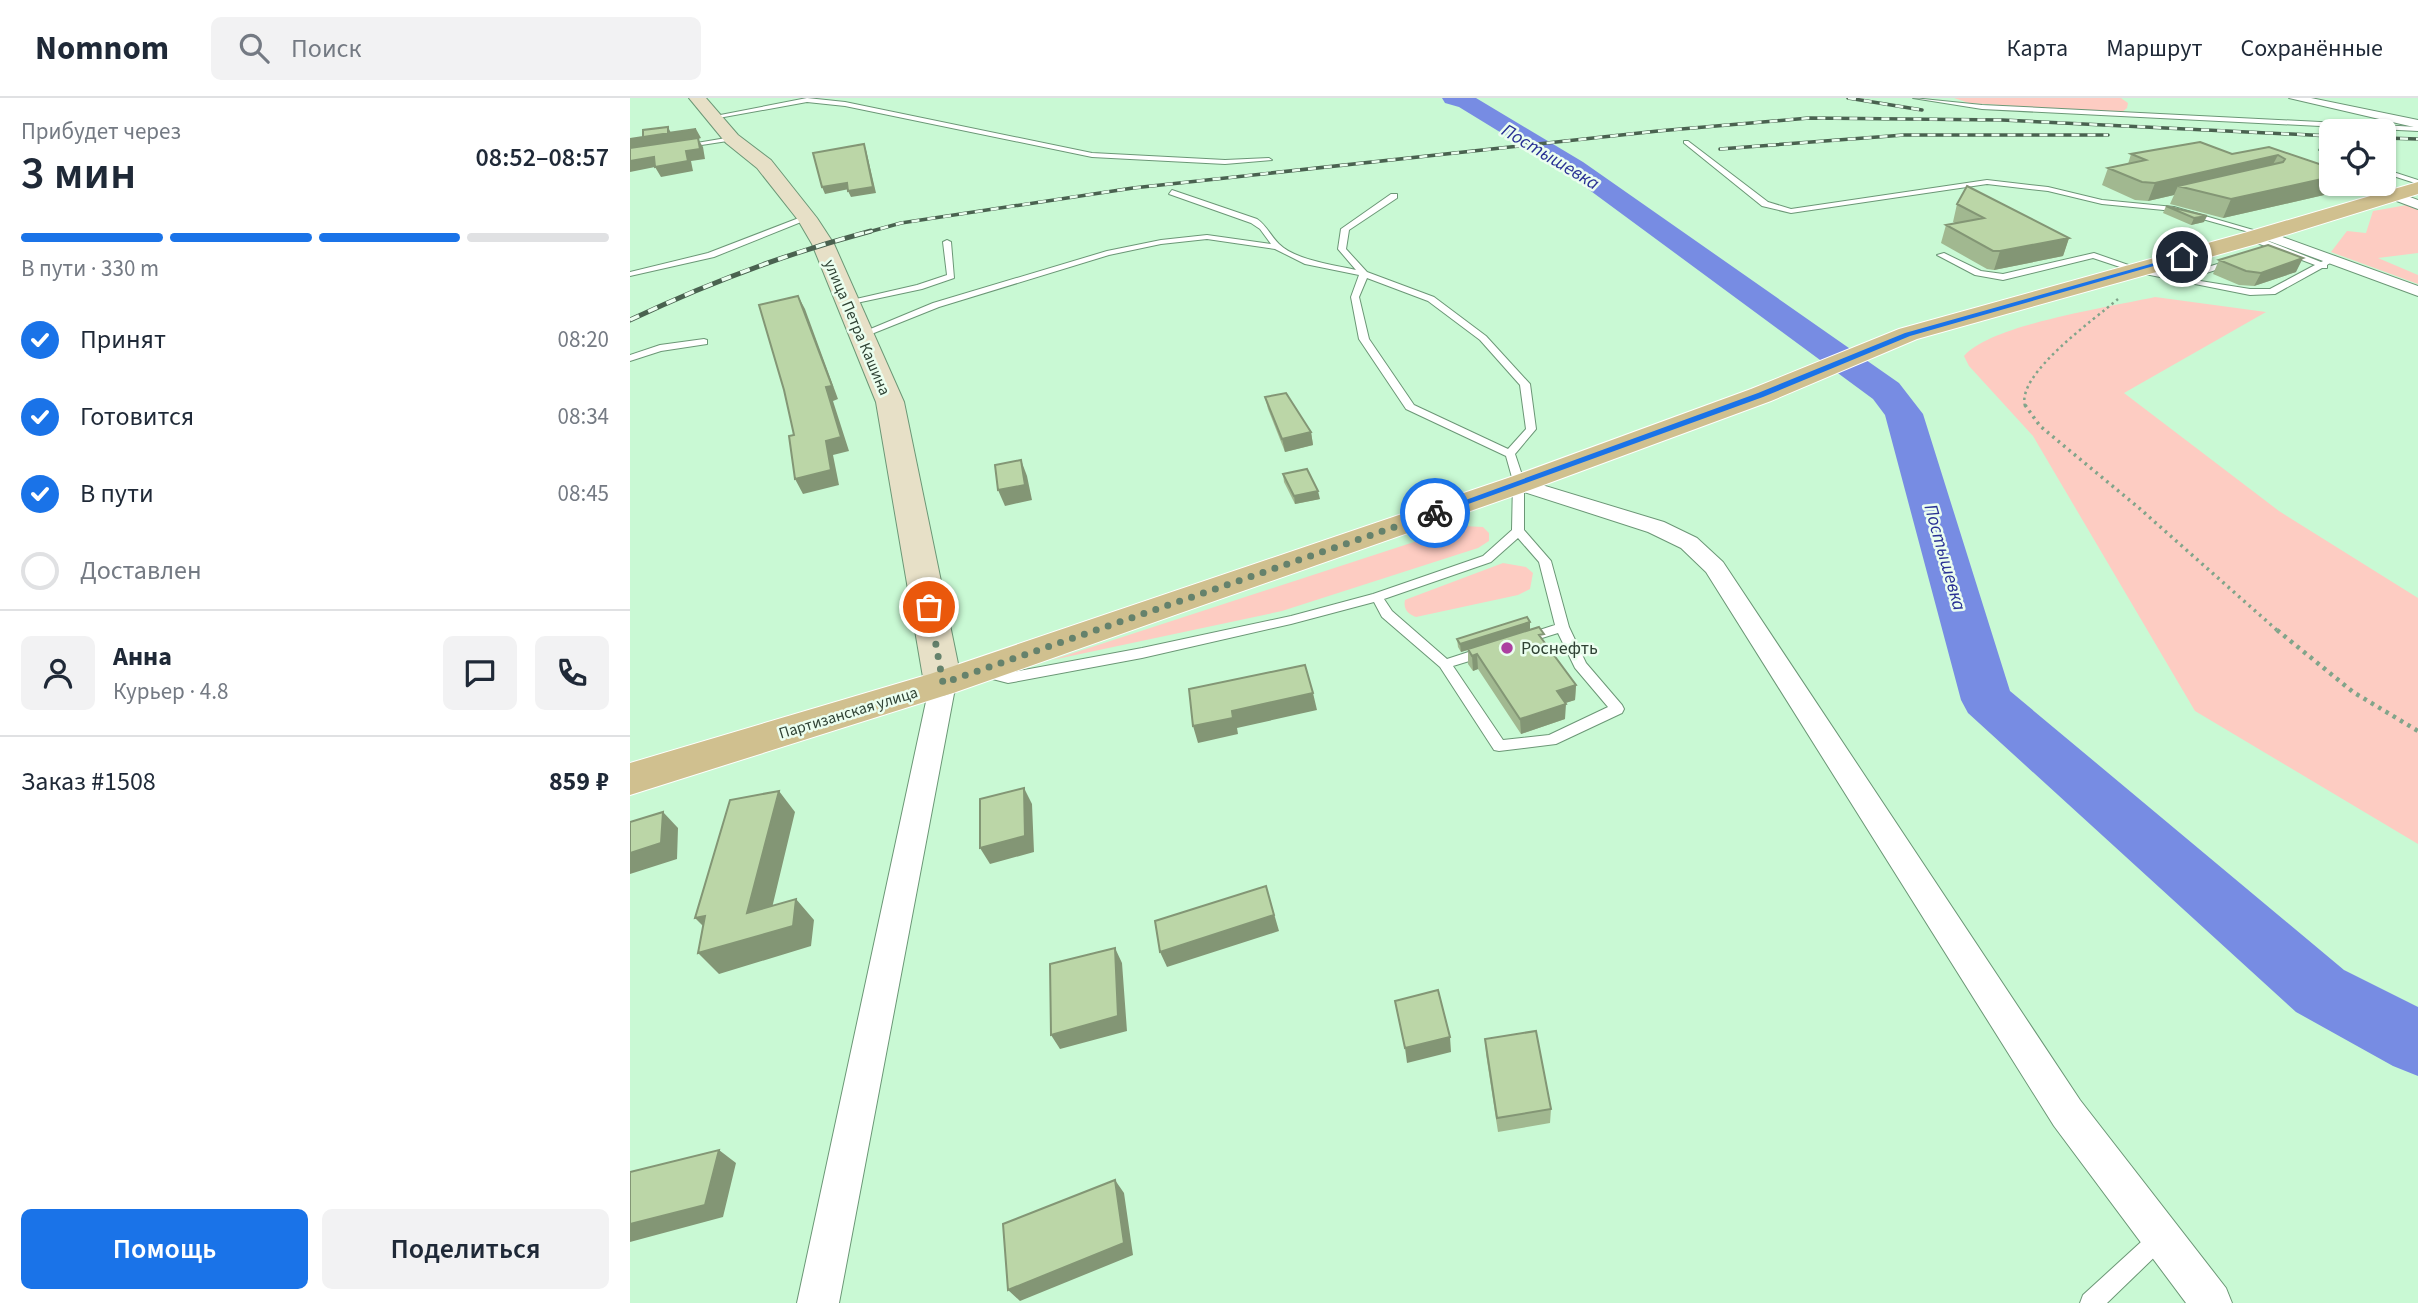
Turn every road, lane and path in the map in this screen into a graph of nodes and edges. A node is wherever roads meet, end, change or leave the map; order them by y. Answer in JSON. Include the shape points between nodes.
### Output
{"nodes":[{"id":1,"x":1916,"y":98,"type":"edge"},
{"id":2,"x":2295,"y":98,"type":"edge"},
{"id":3,"x":705,"y":107,"type":"edge"},
{"id":4,"x":2418,"y":126,"type":"edge"},
{"id":5,"x":732,"y":139,"type":"junction"},
{"id":6,"x":1686,"y":142,"type":"dead end"},
{"id":7,"x":668,"y":148,"type":"edge"},
{"id":8,"x":1269,"y":160,"type":"dead end"},
{"id":9,"x":2396,"y":175,"type":"edge"},
{"id":10,"x":2418,"y":182,"type":"edge"},
{"id":11,"x":2418,"y":188,"type":"edge"},
{"id":12,"x":1172,"y":192,"type":"dead end"},
{"id":13,"x":2396,"y":193,"type":"edge"},
{"id":14,"x":1394,"y":196,"type":"dead end"},
{"id":15,"x":2386,"y":196,"type":"edge"},
{"id":16,"x":2396,"y":196,"type":"edge"},
{"id":17,"x":2169,"y":199,"type":"edge"},
{"id":18,"x":2143,"y":204,"type":"junction"},
{"id":19,"x":2418,"y":205,"type":"edge"},
{"id":20,"x":807,"y":218,"type":"junction"},
{"id":21,"x":947,"y":242,"type":"dead end"},
{"id":22,"x":2264,"y":243,"type":"junction"},
{"id":23,"x":1277,"y":247,"type":"junction"},
{"id":24,"x":1941,"y":254,"type":"dead end"},
{"id":25,"x":2240,"y":260,"type":"edge"},
{"id":26,"x":2329,"y":262,"type":"junction"},
{"id":27,"x":2135,"y":270,"type":"junction"},
{"id":28,"x":630,"y":274,"type":"edge"},
{"id":29,"x":1364,"y":274,"type":"junction"},
{"id":30,"x":2109,"y":276,"type":"junction"},
{"id":31,"x":2178,"y":279,"type":"junction"},
{"id":32,"x":2418,"y":291,"type":"edge"},
{"id":33,"x":847,"y":302,"type":"junction"},
{"id":34,"x":861,"y":335,"type":"junction"},
{"id":35,"x":705,"y":342,"type":"dead end"},
{"id":36,"x":630,"y":358,"type":"edge"},
{"id":37,"x":1514,"y":469,"type":"junction"},
{"id":38,"x":1518,"y":531,"type":"junction"},
{"id":39,"x":1377,"y":597,"type":"junction"},
{"id":40,"x":1562,"y":628,"type":"junction"},
{"id":41,"x":1445,"y":664,"type":"junction"},
{"id":42,"x":960,"y":677,"type":"junction"},
{"id":43,"x":2418,"y":731,"type":"edge"},
{"id":44,"x":630,"y":779,"type":"edge"},
{"id":45,"x":2161,"y":1237,"type":"junction"},
{"id":46,"x":818,"y":1303,"type":"edge"},
{"id":47,"x":2091,"y":1303,"type":"edge"},
{"id":48,"x":2211,"y":1303,"type":"edge"}],
"edges":[{"from":1,"to":4,"type":"lane","via":[[1982,107]]},
{"from":2,"to":4,"type":"street"},
{"from":3,"to":5,"type":"main road","name":"улица Петра Кашина"},
{"from":3,"to":8,"type":"lane","via":[[807,100],[1092,155]]},
{"from":5,"to":7,"type":"lane"},
{"from":5,"to":20,"type":"main road","name":"улица Петра Кашина","via":[[764,164]]},
{"from":6,"to":18,"type":"lane","via":[[1766,204],[1791,211],[1987,182],[2048,188],[2102,202]]},
{"from":9,"to":10,"type":"lane"},
{"from":11,"to":13,"type":"main road","name":"Партизанская улица"},
{"from":12,"to":23,"type":"lane","via":[[1254,221]]},
{"from":14,"to":29,"type":"lane","via":[[1345,229],[1342,248]]},
{"from":15,"to":22,"type":"main road","name":"Партизанская улица"},
{"from":16,"to":19,"type":"street"},
{"from":17,"to":18,"type":"lane"},
{"from":18,"to":22,"type":"lane","via":[[2199,215]]},
{"from":20,"to":28,"type":"lane","via":[[711,254]]},
{"from":20,"to":33,"type":"main road","name":"улица Петра Кашина"},
{"from":21,"to":33,"type":"lane","via":[[951,276],[919,288]]},
{"from":22,"to":26,"type":"street"},
{"from":22,"to":27,"type":"main road","name":"Партизанская улица"},
{"from":23,"to":29,"type":"lane","via":[[1308,262]]},
{"from":23,"to":34,"type":"lane","via":[[1208,237],[1107,253],[936,305]]},
{"from":24,"to":27,"type":"lane","via":[[1989,277],[2094,255]]},
{"from":25,"to":31,"type":"lane"},
{"from":26,"to":31,"type":"lane","via":[[2272,292]]},
{"from":26,"to":32,"type":"street"},
{"from":27,"to":30,"type":"main road","name":"Партизанская улица"},
{"from":27,"to":31,"type":"lane"},
{"from":29,"to":37,"type":"lane","via":[[1356,297],[1364,339],[1410,407]]},
{"from":29,"to":37,"type":"lane","via":[[1431,299],[1483,338],[1525,384],[1531,429]]},
{"from":30,"to":37,"type":"main road","name":"Партизанская улица","via":[[1908,334],[1760,395]]},
{"from":30,"to":43,"type":"path","via":[[2127,291],[2031,377],[2023,396],[2028,412],[2312,661]]},
{"from":33,"to":34,"type":"main road","name":"улица Петра Кашина"},
{"from":34,"to":42,"type":"main road","name":"улица Петра Кашина","via":[[890,402]]},
{"from":35,"to":36,"type":"lane","via":[[660,348]]},
{"from":37,"to":38,"type":"lane"},
{"from":37,"to":42,"type":"main road","name":"Партизанская улица"},
{"from":37,"to":45,"type":"street","via":[[1689,543],[1715,567],[2067,1113]]},
{"from":38,"to":39,"type":"lane","via":[[1487,559]]},
{"from":38,"to":40,"type":"lane","via":[[1545,561]]},
{"from":39,"to":41,"type":"lane","via":[[1387,614]]},
{"from":39,"to":42,"type":"lane","via":[[1142,653],[1008,678]]},
{"from":40,"to":41,"type":"lane"},
{"from":40,"to":41,"type":"lane","via":[[1580,665],[1617,709],[1551,740],[1499,746]]},
{"from":42,"to":44,"type":"main road","name":"Партизанская улица"},
{"from":42,"to":46,"type":"street"},
{"from":45,"to":47,"type":"lane"},
{"from":45,"to":48,"type":"street"}]}
